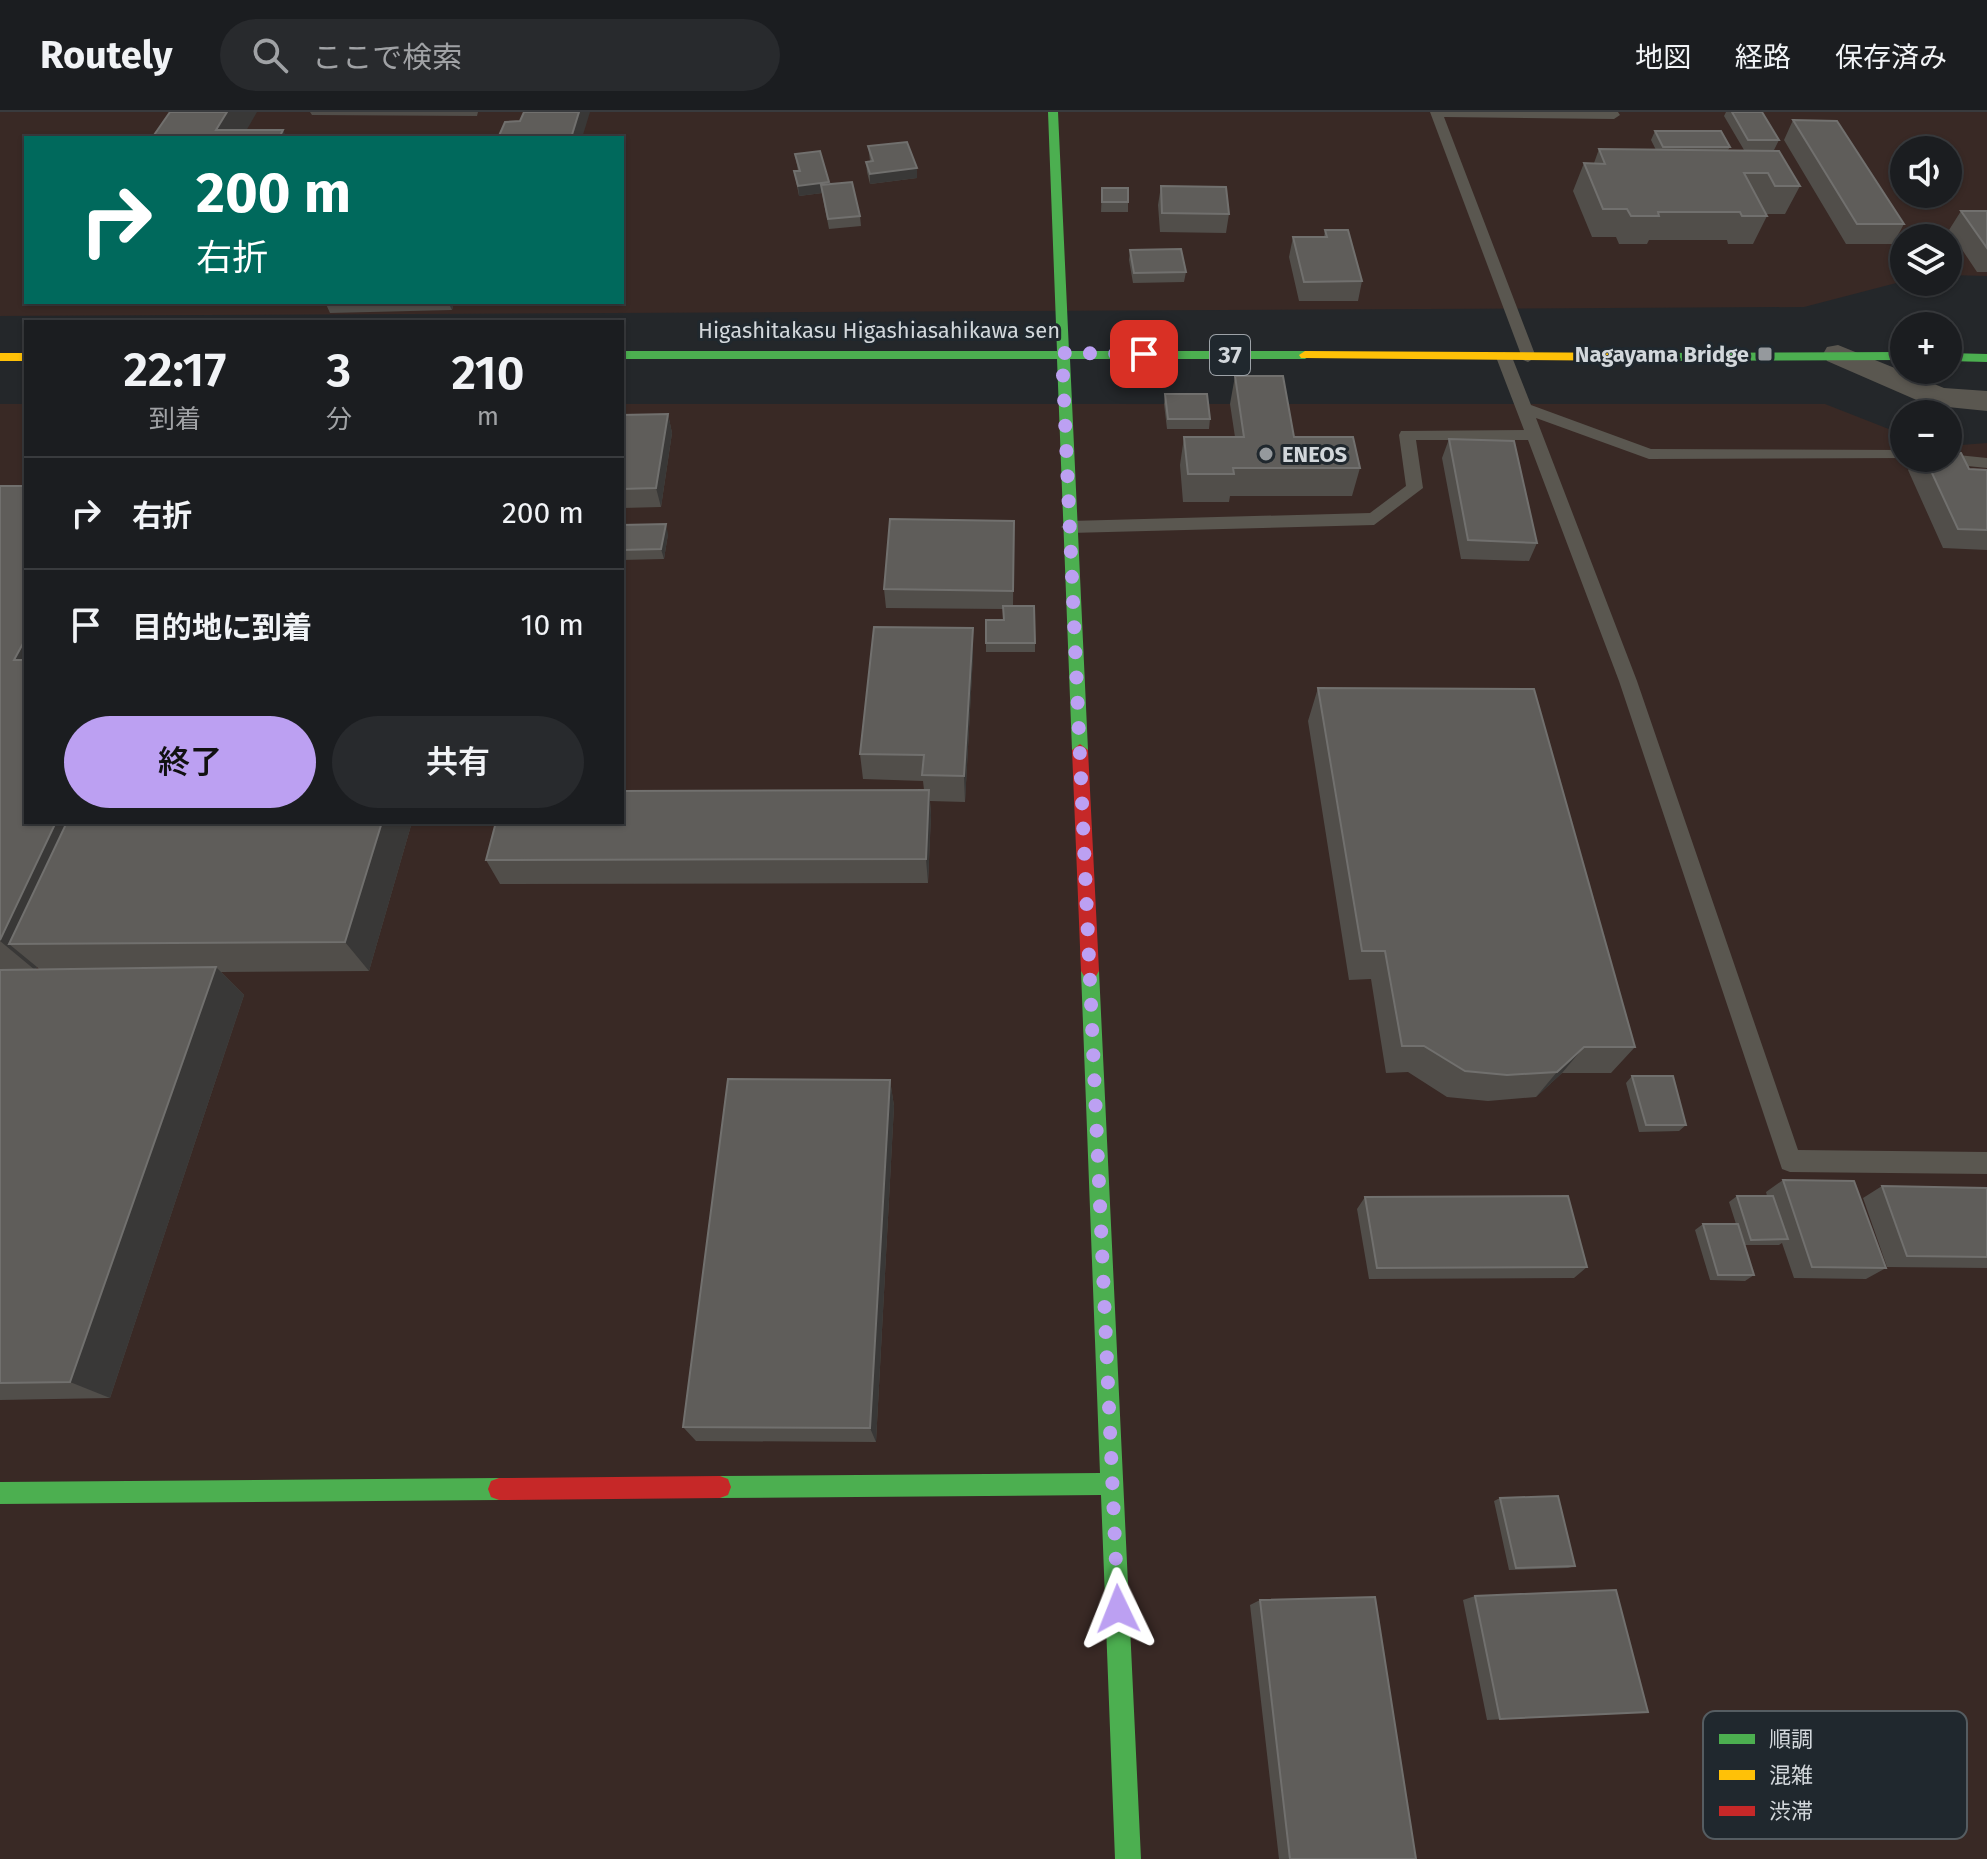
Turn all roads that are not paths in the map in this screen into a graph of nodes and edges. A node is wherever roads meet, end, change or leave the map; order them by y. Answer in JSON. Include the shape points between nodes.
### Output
{"nodes":[{"id":1,"x":1053,"y":112,"type":"edge"},
{"id":2,"x":1436,"y":112,"type":"edge"},
{"id":3,"x":1612,"y":112,"type":"edge"},
{"id":4,"x":1062,"y":353,"type":"junction"},
{"id":5,"x":1838,"y":354,"type":"junction"},
{"id":6,"x":624,"y":355,"type":"edge"},
{"id":7,"x":1890,"y":356,"type":"edge"},
{"id":8,"x":0,"y":357,"type":"edge"},
{"id":9,"x":24,"y":357,"type":"edge"},
{"id":10,"x":1504,"y":357,"type":"junction"},
{"id":11,"x":1528,"y":357,"type":"junction"},
{"id":12,"x":1962,"y":357,"type":"edge"},
{"id":13,"x":1987,"y":358,"type":"edge"},
{"id":14,"x":1987,"y":401,"type":"edge"},
{"id":15,"x":1525,"y":409,"type":"junction"},
{"id":16,"x":1533,"y":435,"type":"junction"},
{"id":17,"x":1890,"y":455,"type":"edge"},
{"id":18,"x":1962,"y":460,"type":"edge"},
{"id":19,"x":1987,"y":463,"type":"edge"},
{"id":20,"x":1070,"y":527,"type":"junction"},
{"id":21,"x":1987,"y":1163,"type":"edge"},
{"id":22,"x":1112,"y":1484,"type":"junction"},
{"id":23,"x":0,"y":1493,"type":"edge"},
{"id":24,"x":1128,"y":1859,"type":"edge"}],
"edges":[{"from":1,"to":4,"type":"street"},
{"from":2,"to":3,"type":"lane"},
{"from":2,"to":11,"type":"lane"},
{"from":4,"to":6,"type":"street","name":"Higashitakasu Higashiasahikawa sen","number":"37"},
{"from":4,"to":10,"type":"street","name":"Higashitakasu Higashiasahikawa sen","number":"37"},
{"from":4,"to":20,"type":"street"},
{"from":5,"to":7,"type":"street","name":"Higashitakasu Higashiasahikawa sen","number":"37"},
{"from":5,"to":11,"type":"street","name":"Higashitakasu Higashiasahikawa sen","number":"37"},
{"from":5,"to":14,"type":"street","via":[[1939,398]]},
{"from":8,"to":9,"type":"street"},
{"from":10,"to":11,"type":"street","name":"Higashitakasu Higashiasahikawa sen","number":"37"},
{"from":10,"to":15,"type":"lane"},
{"from":12,"to":13,"type":"street"},
{"from":15,"to":16,"type":"lane"},
{"from":15,"to":17,"type":"lane","via":[[1649,454]]},
{"from":16,"to":20,"type":"lane","via":[[1407,435],[1415,488],[1374,519]]},
{"from":16,"to":21,"type":"lane","via":[[1628,681],[1790,1161]]},
{"from":18,"to":19,"type":"lane"},
{"from":20,"to":22,"type":"street"},
{"from":22,"to":23,"type":"street"},
{"from":22,"to":24,"type":"street"}]}
